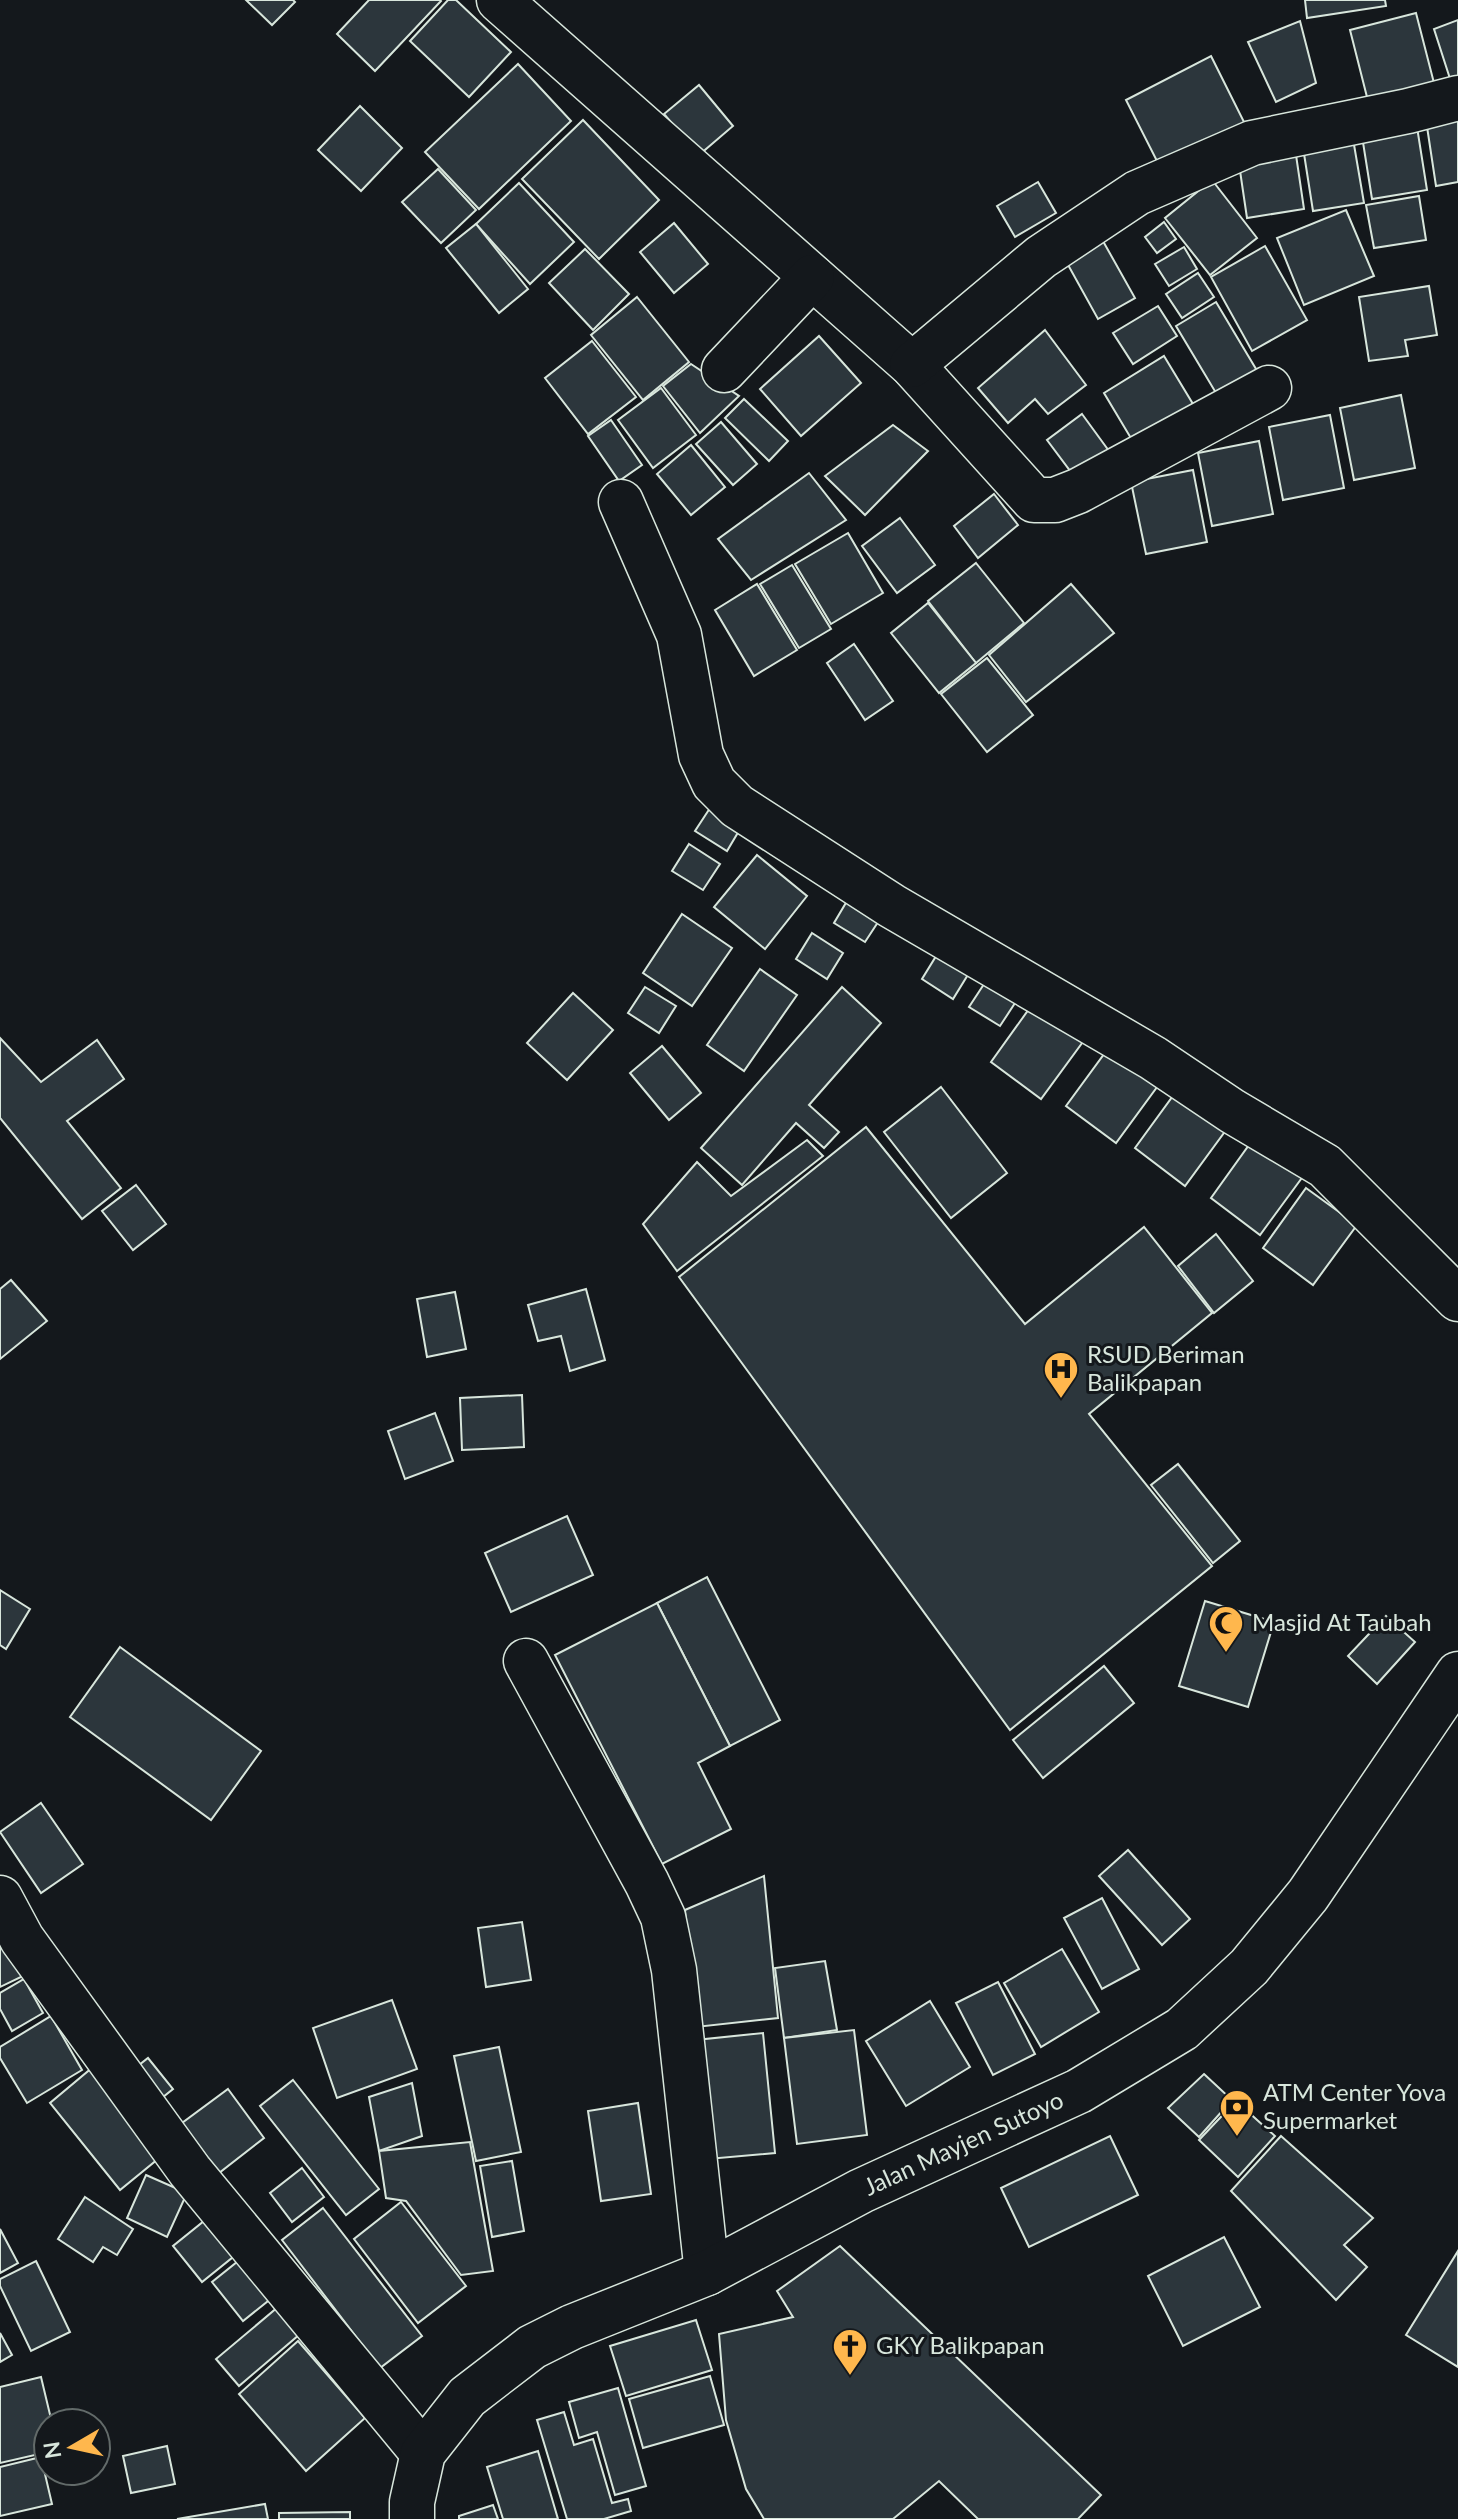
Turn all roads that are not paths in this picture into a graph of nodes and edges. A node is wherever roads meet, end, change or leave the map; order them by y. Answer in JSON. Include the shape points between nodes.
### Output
{"nodes":[{"id":1,"x":499,"y":0,"type":"edge"},
{"id":2,"x":1458,"y":98,"type":"edge"},
{"id":3,"x":812,"y":277,"type":"junction"},
{"id":4,"x":912,"y":365,"type":"junction"},
{"id":5,"x":724,"y":370,"type":"dead end"},
{"id":6,"x":1269,"y":388,"type":"dead end"},
{"id":7,"x":621,"y":502,"type":"dead end"},
{"id":8,"x":1458,"y":1299,"type":"edge"},
{"id":9,"x":526,"y":1661,"type":"dead end"},
{"id":10,"x":1458,"y":1674,"type":"edge"},
{"id":11,"x":0,"y":1898,"type":"edge"},
{"id":12,"x":707,"y":2273,"type":"junction"},
{"id":13,"x":423,"y":2453,"type":"junction"},
{"id":14,"x":412,"y":2519,"type":"edge"}],
"edges":[{"from":1,"to":3,"type":"street"},
{"from":2,"to":4,"type":"street","via":[[1252,143],[1137,193],[1041,257]]},
{"from":3,"to":4,"type":"street"},
{"from":3,"to":5,"type":"street"},
{"from":4,"to":6,"type":"street","via":[[1039,501],[1078,491]]},
{"from":7,"to":8,"type":"street","via":[[679,635],[701,755],[714,783],[737,806],[892,906],[1153,1058],[1325,1166]]},
{"from":9,"to":12,"type":"street","via":[[663,1917],[674,1970]]},
{"from":10,"to":12,"type":"street","name":"Jalan Mayjen Sutoyo","via":[[1308,1895],[1249,1967],[1182,2029],[1079,2091],[861,2191]]},
{"from":11,"to":13,"type":"street","via":[[22,1939],[190,2171]]},
{"from":12,"to":13,"type":"street","name":"Jalan Mayjen Sutoyo","via":[[532,2347],[467,2397]]},
{"from":13,"to":14,"type":"street","name":"Jalan Mayjen Sutoyo"}]}
